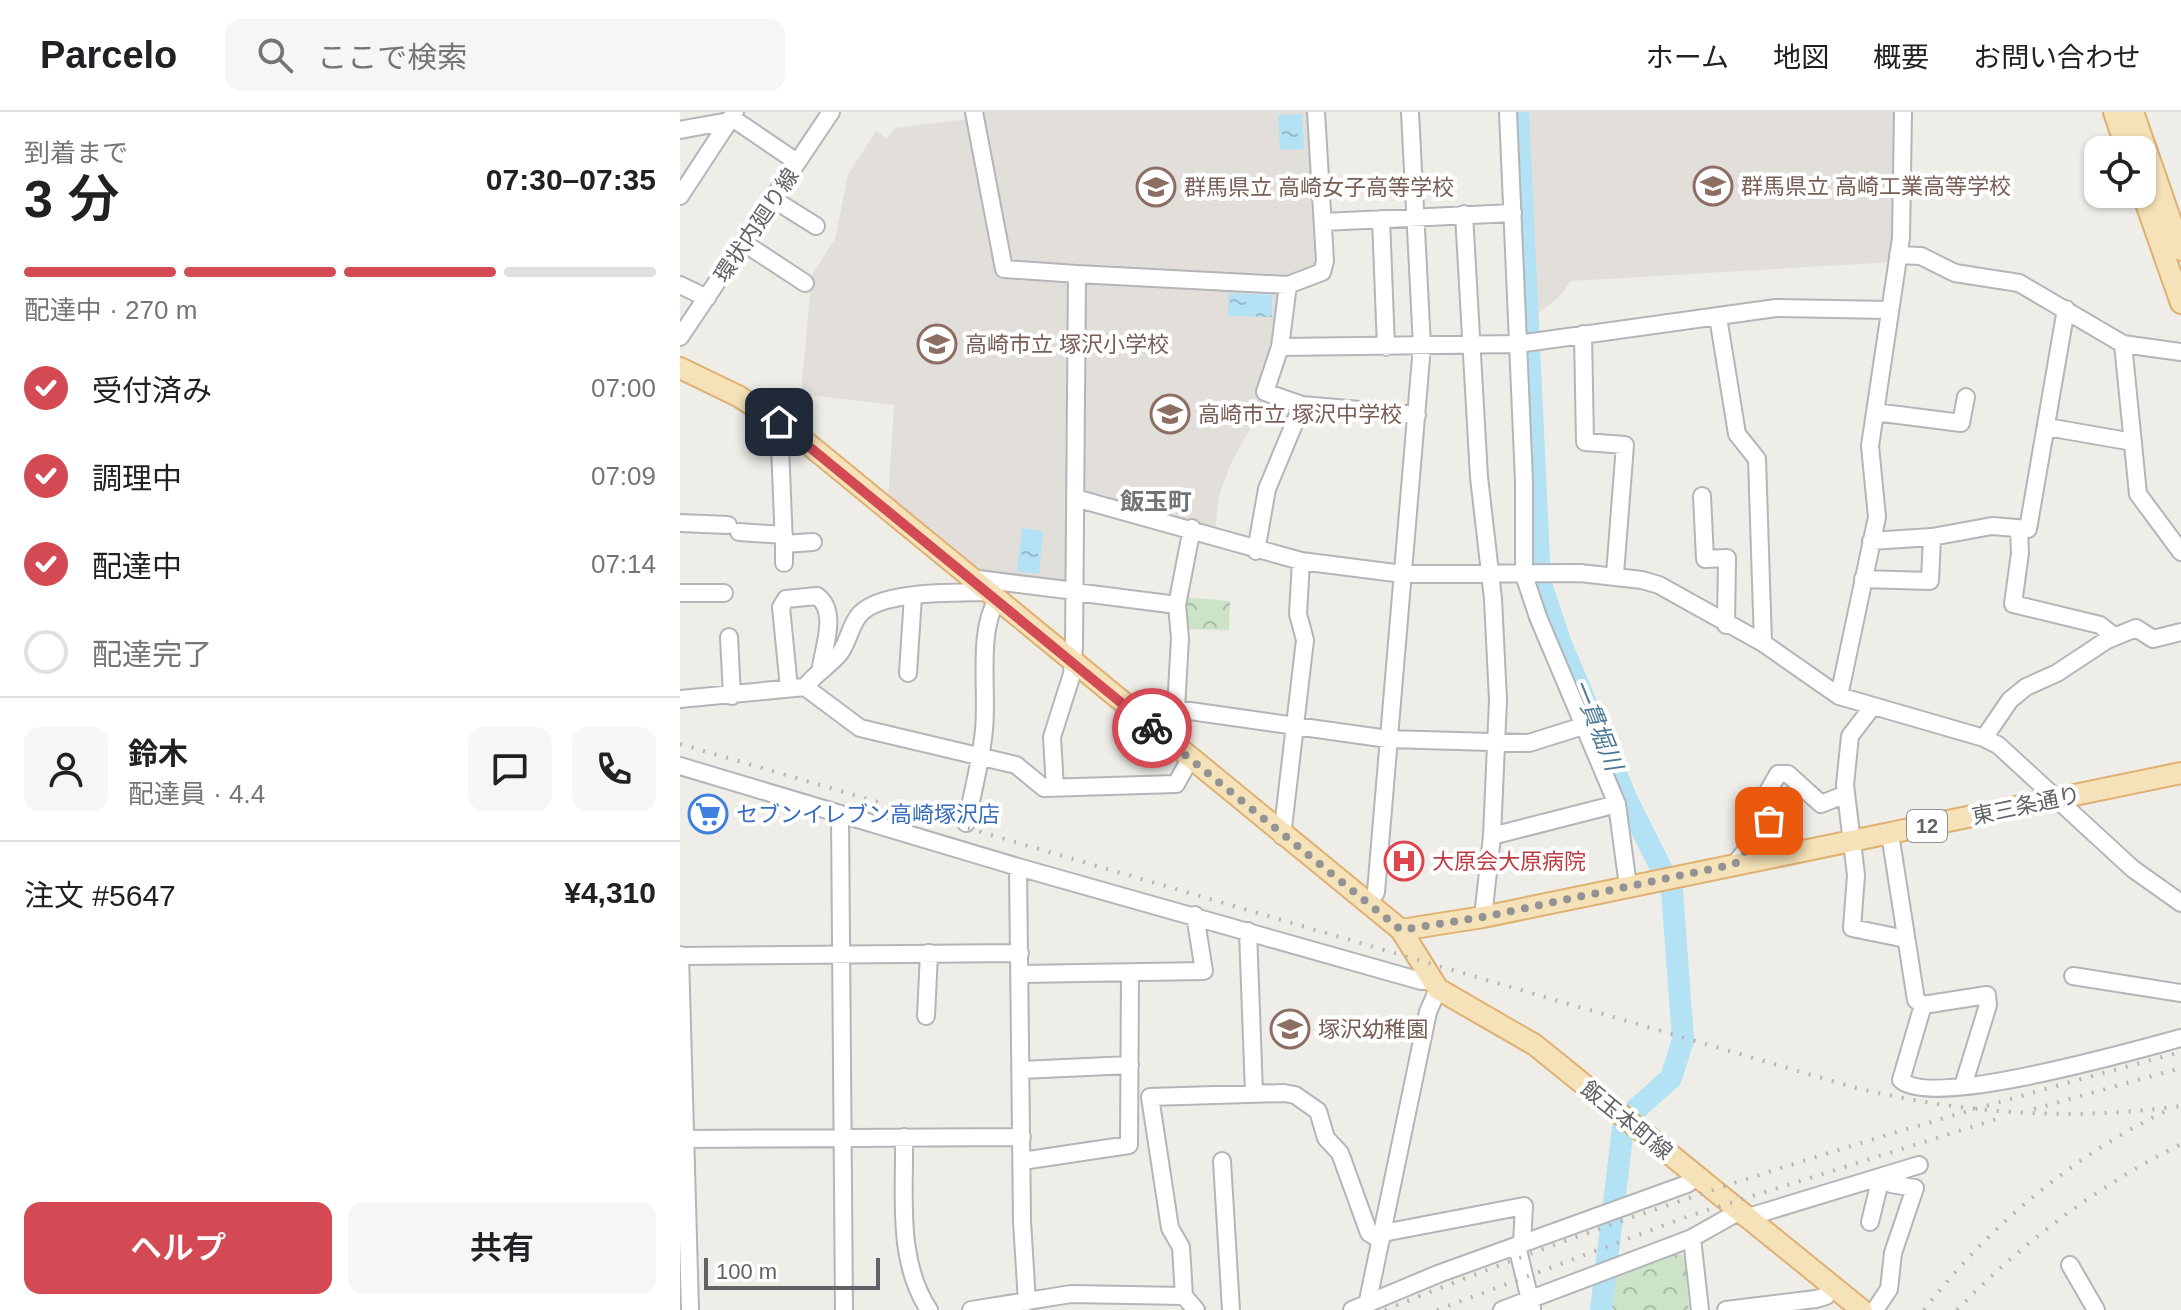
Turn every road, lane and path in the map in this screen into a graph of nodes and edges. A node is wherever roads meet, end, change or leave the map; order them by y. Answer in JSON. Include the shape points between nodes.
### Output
{"nodes":[{"id":1,"x":831,"y":112,"type":"edge"},
{"id":2,"x":974,"y":112,"type":"edge"},
{"id":3,"x":1316,"y":112,"type":"edge"},
{"id":4,"x":1410,"y":112,"type":"edge"},
{"id":5,"x":1508,"y":112,"type":"edge"},
{"id":6,"x":1903,"y":112,"type":"edge"},
{"id":7,"x":1911,"y":112,"type":"edge"},
{"id":8,"x":2114,"y":112,"type":"edge"},
{"id":9,"x":2133,"y":112,"type":"edge"},
{"id":10,"x":732,"y":115,"type":"edge"},
{"id":11,"x":680,"y":130,"type":"edge"},
{"id":12,"x":2122,"y":136,"type":"edge"},
{"id":13,"x":797,"y":162,"type":"junction"},
{"id":14,"x":680,"y":196,"type":"edge"},
{"id":15,"x":773,"y":199,"type":"junction"},
{"id":16,"x":2148,"y":208,"type":"edge"},
{"id":17,"x":1513,"y":213,"type":"junction"},
{"id":18,"x":1464,"y":214,"type":"junction"},
{"id":19,"x":1415,"y":217,"type":"junction"},
{"id":20,"x":1381,"y":219,"type":"junction"},
{"id":21,"x":1323,"y":222,"type":"junction"},
{"id":22,"x":816,"y":226,"type":"dead end"},
{"id":23,"x":744,"y":243,"type":"junction"},
{"id":24,"x":2181,"y":250,"type":"edge"},
{"id":25,"x":1898,"y":255,"type":"junction"},
{"id":26,"x":1077,"y":274,"type":"junction"},
{"id":27,"x":805,"y":283,"type":"dead end"},
{"id":28,"x":680,"y":285,"type":"edge"},
{"id":29,"x":1288,"y":285,"type":"junction"},
{"id":30,"x":707,"y":298,"type":"junction"},
{"id":31,"x":2181,"y":303,"type":"edge"},
{"id":32,"x":2066,"y":309,"type":"junction"},
{"id":33,"x":1890,"y":310,"type":"junction"},
{"id":34,"x":1718,"y":317,"type":"junction"},
{"id":35,"x":1583,"y":334,"type":"junction"},
{"id":36,"x":680,"y":337,"type":"edge"},
{"id":37,"x":1525,"y":342,"type":"junction"},
{"id":38,"x":2123,"y":344,"type":"junction"},
{"id":39,"x":1422,"y":346,"type":"junction"},
{"id":40,"x":1471,"y":346,"type":"junction"},
{"id":41,"x":1280,"y":347,"type":"junction"},
{"id":42,"x":1386,"y":347,"type":"junction"},
{"id":43,"x":2181,"y":352,"type":"edge"},
{"id":44,"x":680,"y":368,"type":"edge"},
{"id":45,"x":1966,"y":397,"type":"dead end"},
{"id":46,"x":1302,"y":405,"type":"junction"},
{"id":47,"x":1875,"y":412,"type":"junction"},
{"id":48,"x":1417,"y":415,"type":"junction"},
{"id":49,"x":779,"y":422,"type":"junction"},
{"id":50,"x":2047,"y":427,"type":"junction"},
{"id":51,"x":2133,"y":442,"type":"junction"},
{"id":52,"x":1702,"y":496,"type":"dead end"},
{"id":53,"x":1075,"y":498,"type":"junction"},
{"id":54,"x":680,"y":523,"type":"edge"},
{"id":55,"x":1192,"y":528,"type":"junction"},
{"id":56,"x":2019,"y":530,"type":"junction"},
{"id":57,"x":1932,"y":537,"type":"junction"},
{"id":58,"x":784,"y":540,"type":"junction"},
{"id":59,"x":1871,"y":541,"type":"junction"},
{"id":60,"x":813,"y":542,"type":"dead end"},
{"id":61,"x":1256,"y":551,"type":"junction"},
{"id":62,"x":2181,"y":552,"type":"edge"},
{"id":63,"x":1301,"y":561,"type":"junction"},
{"id":64,"x":784,"y":563,"type":"dead end"},
{"id":65,"x":1403,"y":574,"type":"junction"},
{"id":66,"x":1533,"y":574,"type":"junction"},
{"id":67,"x":1615,"y":574,"type":"junction"},
{"id":68,"x":1489,"y":575,"type":"junction"},
{"id":69,"x":970,"y":578,"type":"junction"},
{"id":70,"x":1863,"y":579,"type":"junction"},
{"id":71,"x":1075,"y":592,"type":"junction"},
{"id":72,"x":680,"y":593,"type":"edge"},
{"id":73,"x":724,"y":593,"type":"dead end"},
{"id":74,"x":913,"y":596,"type":"junction"},
{"id":75,"x":992,"y":596,"type":"junction"},
{"id":76,"x":1177,"y":605,"type":"junction"},
{"id":77,"x":1726,"y":625,"type":"junction"},
{"id":78,"x":2181,"y":632,"type":"edge"},
{"id":79,"x":729,"y":637,"type":"dead end"},
{"id":80,"x":2115,"y":637,"type":"junction"},
{"id":81,"x":1763,"y":643,"type":"junction"},
{"id":82,"x":1073,"y":663,"type":"junction"},
{"id":83,"x":821,"y":667,"type":"junction"},
{"id":84,"x":908,"y":673,"type":"dead end"},
{"id":85,"x":797,"y":688,"type":"junction"},
{"id":86,"x":732,"y":696,"type":"junction"},
{"id":87,"x":1839,"y":696,"type":"junction"},
{"id":88,"x":680,"y":699,"type":"edge"},
{"id":89,"x":1873,"y":706,"type":"junction"},
{"id":90,"x":1583,"y":726,"type":"junction"},
{"id":91,"x":1293,"y":727,"type":"junction"},
{"id":92,"x":1984,"y":738,"type":"junction"},
{"id":93,"x":1388,"y":739,"type":"junction"},
{"id":94,"x":1498,"y":742,"type":"junction"},
{"id":95,"x":980,"y":757,"type":"junction"},
{"id":96,"x":1190,"y":759,"type":"junction"},
{"id":97,"x":680,"y":766,"type":"edge"},
{"id":98,"x":2181,"y":773,"type":"edge"},
{"id":99,"x":1055,"y":788,"type":"junction"},
{"id":100,"x":1846,"y":794,"type":"junction"},
{"id":101,"x":2058,"y":798,"type":"junction"},
{"id":102,"x":1617,"y":804,"type":"junction"},
{"id":103,"x":840,"y":815,"type":"junction"},
{"id":104,"x":966,"y":823,"type":"dead end"},
{"id":105,"x":1890,"y":834,"type":"junction"},
{"id":106,"x":1282,"y":836,"type":"junction"},
{"id":107,"x":1492,"y":836,"type":"junction"},
{"id":108,"x":1851,"y":841,"type":"junction"},
{"id":109,"x":1735,"y":864,"type":"junction"},
{"id":110,"x":1018,"y":867,"type":"junction"},
{"id":111,"x":1628,"y":886,"type":"junction"},
{"id":112,"x":2181,"y":903,"type":"edge"},
{"id":113,"x":1368,"y":905,"type":"junction"},
{"id":114,"x":1195,"y":915,"type":"junction"},
{"id":115,"x":1483,"y":917,"type":"junction"},
{"id":116,"x":1401,"y":930,"type":"junction"},
{"id":117,"x":1248,"y":931,"type":"junction"},
{"id":118,"x":1906,"y":939,"type":"junction"},
{"id":119,"x":929,"y":953,"type":"junction"},
{"id":120,"x":1020,"y":953,"type":"junction"},
{"id":121,"x":842,"y":954,"type":"junction"},
{"id":122,"x":680,"y":956,"type":"edge"},
{"id":123,"x":1130,"y":973,"type":"junction"},
{"id":124,"x":1021,"y":974,"type":"junction"},
{"id":125,"x":2073,"y":976,"type":"dead end"},
{"id":126,"x":1435,"y":985,"type":"junction"},
{"id":127,"x":2181,"y":993,"type":"edge"},
{"id":128,"x":1923,"y":1005,"type":"junction"},
{"id":129,"x":926,"y":1016,"type":"dead end"},
{"id":130,"x":2181,"y":1038,"type":"edge"},
{"id":131,"x":1130,"y":1065,"type":"junction"},
{"id":132,"x":1021,"y":1070,"type":"junction"},
{"id":133,"x":1963,"y":1086,"type":"junction"},
{"id":134,"x":1254,"y":1093,"type":"junction"},
{"id":135,"x":1130,"y":1097,"type":"junction"},
{"id":136,"x":1150,"y":1097,"type":"junction"},
{"id":137,"x":904,"y":1137,"type":"junction"},
{"id":138,"x":1022,"y":1137,"type":"junction"},
{"id":139,"x":843,"y":1138,"type":"junction"},
{"id":140,"x":682,"y":1139,"type":"edge"},
{"id":141,"x":1022,"y":1161,"type":"junction"},
{"id":142,"x":1222,"y":1161,"type":"dead end"},
{"id":143,"x":1919,"y":1165,"type":"dead end"},
{"id":144,"x":1885,"y":1176,"type":"junction"},
{"id":145,"x":1697,"y":1177,"type":"junction"},
{"id":146,"x":1741,"y":1215,"type":"junction"},
{"id":147,"x":1870,"y":1222,"type":"dead end"},
{"id":148,"x":1382,"y":1237,"type":"junction"},
{"id":149,"x":1692,"y":1238,"type":"junction"},
{"id":150,"x":1520,"y":1244,"type":"junction"},
{"id":151,"x":2070,"y":1265,"type":"dead end"},
{"id":152,"x":1832,"y":1288,"type":"junction"},
{"id":153,"x":1184,"y":1296,"type":"junction"},
{"id":154,"x":1027,"y":1302,"type":"junction"},
{"id":155,"x":1532,"y":1304,"type":"edge"},
{"id":156,"x":1362,"y":1308,"type":"edge"},
{"id":157,"x":1770,"y":1308,"type":"edge"},
{"id":158,"x":690,"y":1310,"type":"edge"},
{"id":159,"x":844,"y":1310,"type":"edge"},
{"id":160,"x":929,"y":1310,"type":"edge"},
{"id":161,"x":971,"y":1310,"type":"edge"},
{"id":162,"x":1196,"y":1310,"type":"edge"},
{"id":163,"x":1231,"y":1310,"type":"edge"},
{"id":164,"x":1502,"y":1310,"type":"edge"},
{"id":165,"x":1700,"y":1310,"type":"edge"},
{"id":166,"x":1726,"y":1310,"type":"edge"},
{"id":167,"x":1862,"y":1310,"type":"edge"},
{"id":168,"x":1875,"y":1310,"type":"edge"},
{"id":169,"x":2096,"y":1310,"type":"edge"}],
"edges":[{"from":1,"to":13,"type":"street","name":"環状内廻り線"},
{"from":2,"to":26,"type":"street","via":[[1004,269]]},
{"from":3,"to":21,"type":"street"},
{"from":4,"to":19,"type":"street"},
{"from":5,"to":17,"type":"street"},
{"from":6,"to":7,"type":"street"},
{"from":6,"to":25,"type":"street"},
{"from":8,"to":12,"type":"main road"},
{"from":9,"to":24,"type":"main road"},
{"from":10,"to":11,"type":"street"},
{"from":10,"to":13,"type":"street"},
{"from":10,"to":14,"type":"street"},
{"from":13,"to":15,"type":"street","name":"環状内廻り線"},
{"from":15,"to":22,"type":"street"},
{"from":15,"to":23,"type":"street","name":"環状内廻り線"},
{"from":16,"to":31,"type":"main road"},
{"from":17,"to":18,"type":"street"},
{"from":17,"to":37,"type":"street"},
{"from":18,"to":19,"type":"street"},
{"from":18,"to":40,"type":"street"},
{"from":19,"to":20,"type":"street"},
{"from":19,"to":39,"type":"street"},
{"from":20,"to":21,"type":"street"},
{"from":20,"to":42,"type":"street"},
{"from":21,"to":29,"type":"street","via":[[1324,270]]},
{"from":23,"to":27,"type":"street"},
{"from":23,"to":30,"type":"street","name":"環状内廻り線"},
{"from":25,"to":32,"type":"street","via":[[1921,256],[1955,273],[2019,283]]},
{"from":25,"to":33,"type":"street"},
{"from":26,"to":29,"type":"street"},
{"from":26,"to":53,"type":"street"},
{"from":28,"to":30,"type":"street"},
{"from":29,"to":41,"type":"street"},
{"from":30,"to":36,"type":"street","name":"環状内廻り線"},
{"from":32,"to":38,"type":"street"},
{"from":32,"to":50,"type":"street"},
{"from":33,"to":34,"type":"street","via":[[1788,308]]},
{"from":33,"to":47,"type":"street"},
{"from":34,"to":35,"type":"street"},
{"from":34,"to":81,"type":"street","via":[[1737,434],[1757,459]]},
{"from":35,"to":37,"type":"street"},
{"from":35,"to":67,"type":"street","via":[[1585,442],[1625,445]]},
{"from":37,"to":40,"type":"street"},
{"from":37,"to":66,"type":"street"},
{"from":38,"to":43,"type":"street"},
{"from":38,"to":51,"type":"street"},
{"from":39,"to":40,"type":"street"},
{"from":39,"to":42,"type":"street"},
{"from":39,"to":48,"type":"street"},
{"from":40,"to":68,"type":"street"},
{"from":41,"to":42,"type":"street"},
{"from":41,"to":46,"type":"street","via":[[1265,392]]},
{"from":44,"to":49,"type":"main road"},
{"from":45,"to":47,"type":"street","via":[[1961,423]]},
{"from":46,"to":48,"type":"street"},
{"from":46,"to":61,"type":"street","via":[[1267,489]]},
{"from":47,"to":59,"type":"street","via":[[1870,446],[1877,517]]},
{"from":48,"to":65,"type":"street"},
{"from":49,"to":58,"type":"street"},
{"from":49,"to":69,"type":"main road"},
{"from":50,"to":51,"type":"street"},
{"from":50,"to":56,"type":"street","via":[[2028,529]]},
{"from":51,"to":62,"type":"street","via":[[2138,494]]},
{"from":52,"to":77,"type":"street","via":[[1705,559],[1727,558]]},
{"from":53,"to":55,"type":"street"},
{"from":53,"to":71,"type":"street"},
{"from":54,"to":58,"type":"street"},
{"from":55,"to":61,"type":"street"},
{"from":55,"to":76,"type":"street"},
{"from":56,"to":57,"type":"street","via":[[1992,526]]},
{"from":56,"to":80,"type":"street","via":[[2013,604],[2100,625]]},
{"from":57,"to":59,"type":"street"},
{"from":57,"to":70,"type":"street","via":[[1930,581]]},
{"from":58,"to":60,"type":"street"},
{"from":58,"to":64,"type":"street"},
{"from":59,"to":70,"type":"street"},
{"from":61,"to":63,"type":"street"},
{"from":63,"to":65,"type":"street"},
{"from":63,"to":91,"type":"street","via":[[1298,614],[1305,640]]},
{"from":65,"to":68,"type":"street"},
{"from":65,"to":93,"type":"street"},
{"from":66,"to":67,"type":"street"},
{"from":66,"to":68,"type":"street"},
{"from":66,"to":90,"type":"street"},
{"from":67,"to":77,"type":"street","via":[[1659,585]]},
{"from":68,"to":94,"type":"street"},
{"from":69,"to":71,"type":"street"},
{"from":69,"to":75,"type":"main road"},
{"from":70,"to":87,"type":"street"},
{"from":71,"to":76,"type":"street"},
{"from":71,"to":82,"type":"street"},
{"from":72,"to":73,"type":"street"},
{"from":74,"to":75,"type":"street"},
{"from":74,"to":83,"type":"street","via":[[861,613],[844,647]]},
{"from":74,"to":84,"type":"street"},
{"from":75,"to":82,"type":"main road"},
{"from":75,"to":95,"type":"street","via":[[984,636],[987,682]]},
{"from":76,"to":91,"type":"street","via":[[1176,709]]},
{"from":77,"to":81,"type":"street"},
{"from":78,"to":80,"type":"street","via":[[2153,639],[2136,628]]},
{"from":79,"to":86,"type":"street"},
{"from":80,"to":92,"type":"street","via":[[2026,687],[2010,700]]},
{"from":81,"to":87,"type":"street"},
{"from":82,"to":96,"type":"main road"},
{"from":82,"to":99,"type":"street","via":[[1052,737]]},
{"from":83,"to":85,"type":"street"},
{"from":83,"to":85,"type":"street","via":[[829,636],[823,601],[817,596],[786,599],[781,607]]},
{"from":85,"to":86,"type":"street"},
{"from":85,"to":95,"type":"street","via":[[860,728]]},
{"from":86,"to":88,"type":"street"},
{"from":87,"to":89,"type":"street"},
{"from":89,"to":92,"type":"street"},
{"from":89,"to":100,"type":"street","via":[[1850,736]]},
{"from":90,"to":94,"type":"street","via":[[1529,743]]},
{"from":90,"to":102,"type":"street"},
{"from":91,"to":93,"type":"street"},
{"from":91,"to":106,"type":"street"},
{"from":92,"to":101,"type":"street"},
{"from":93,"to":94,"type":"street"},
{"from":93,"to":113,"type":"street","via":[[1376,892]]},
{"from":94,"to":107,"type":"street"},
{"from":95,"to":99,"type":"street","via":[[1016,765],[1044,788]]},
{"from":95,"to":104,"type":"street"},
{"from":96,"to":99,"type":"street","via":[[1176,784]]},
{"from":96,"to":106,"type":"main road"},
{"from":97,"to":103,"type":"street"},
{"from":98,"to":101,"type":"main road","name":"東三条通り","number":"12"},
{"from":100,"to":108,"type":"street"},
{"from":100,"to":109,"type":"street","via":[[1821,804],[1788,774],[1778,774],[1766,795],[1769,821]]},
{"from":101,"to":105,"type":"main road","name":"東三条通り","number":"12"},
{"from":101,"to":112,"type":"street","via":[[2124,861]]},
{"from":102,"to":107,"type":"street"},
{"from":102,"to":111,"type":"street"},
{"from":103,"to":110,"type":"street"},
{"from":103,"to":121,"type":"street"},
{"from":105,"to":108,"type":"main road","name":"東三条通り","number":"12"},
{"from":105,"to":118,"type":"street"},
{"from":106,"to":113,"type":"main road"},
{"from":107,"to":115,"type":"street"},
{"from":108,"to":109,"type":"main road","name":"東三条通り","number":"12"},
{"from":108,"to":118,"type":"street","via":[[1856,875],[1852,928]]},
{"from":109,"to":111,"type":"main road","name":"東三条通り","number":"12"},
{"from":110,"to":114,"type":"street"},
{"from":110,"to":120,"type":"street"},
{"from":111,"to":115,"type":"main road","name":"東三条通り","number":"12"},
{"from":113,"to":116,"type":"main road"},
{"from":114,"to":117,"type":"street"},
{"from":114,"to":123,"type":"street","via":[[1204,971]]},
{"from":115,"to":116,"type":"main road","name":"東三条通り","number":"12"},
{"from":116,"to":126,"type":"main road","name":"飯玉本町線"},
{"from":117,"to":126,"type":"street"},
{"from":117,"to":134,"type":"street"},
{"from":118,"to":128,"type":"street","via":[[1916,1000]]},
{"from":119,"to":120,"type":"street"},
{"from":119,"to":121,"type":"street"},
{"from":119,"to":129,"type":"street"},
{"from":120,"to":124,"type":"street"},
{"from":121,"to":122,"type":"street"},
{"from":121,"to":139,"type":"street"},
{"from":122,"to":140,"type":"street"},
{"from":123,"to":124,"type":"street"},
{"from":123,"to":131,"type":"street"},
{"from":124,"to":132,"type":"street"},
{"from":125,"to":127,"type":"street"},
{"from":126,"to":145,"type":"main road","name":"飯玉本町線","via":[[1521,1035]]},
{"from":126,"to":148,"type":"street"},
{"from":128,"to":133,"type":"street","via":[[1901,1080],[1943,1090]]},
{"from":128,"to":133,"type":"street","via":[[1987,995]]},
{"from":130,"to":133,"type":"street","via":[[2076,1067]]},
{"from":131,"to":132,"type":"street"},
{"from":131,"to":135,"type":"street"},
{"from":132,"to":138,"type":"street"},
{"from":134,"to":136,"type":"street"},
{"from":134,"to":148,"type":"street","via":[[1295,1095],[1318,1111],[1326,1138],[1340,1153],[1369,1233]]},
{"from":135,"to":136,"type":"street"},
{"from":135,"to":141,"type":"street","via":[[1129,1145]]},
{"from":136,"to":153,"type":"street","via":[[1170,1228],[1181,1247]]},
{"from":137,"to":138,"type":"street"},
{"from":137,"to":139,"type":"street"},
{"from":137,"to":160,"type":"street","via":[[905,1247],[916,1291]]},
{"from":138,"to":141,"type":"street"},
{"from":139,"to":140,"type":"street"},
{"from":139,"to":159,"type":"street"},
{"from":140,"to":158,"type":"street"},
{"from":141,"to":154,"type":"street"},
{"from":142,"to":163,"type":"street"},
{"from":143,"to":144,"type":"street"},
{"from":144,"to":146,"type":"street"},
{"from":144,"to":147,"type":"street"},
{"from":144,"to":168,"type":"street","via":[[1891,1184],[1915,1188],[1893,1253],[1889,1289]]},
{"from":145,"to":146,"type":"main road","name":"飯玉本町線"},
{"from":145,"to":150,"type":"street"},
{"from":146,"to":149,"type":"street"},
{"from":146,"to":152,"type":"main road","name":"飯玉本町線"},
{"from":148,"to":150,"type":"street","via":[[1524,1206]]},
{"from":148,"to":156,"type":"street"},
{"from":149,"to":155,"type":"street"},
{"from":149,"to":165,"type":"street"},
{"from":150,"to":155,"type":"street"},
{"from":150,"to":156,"type":"street"},
{"from":151,"to":169,"type":"street"},
{"from":152,"to":157,"type":"street","via":[[1826,1296]]},
{"from":152,"to":167,"type":"main road","name":"飯玉本町線"},
{"from":153,"to":154,"type":"street","via":[[1071,1294]]},
{"from":153,"to":162,"type":"street"},
{"from":154,"to":161,"type":"street"},
{"from":155,"to":164,"type":"street"},
{"from":157,"to":166,"type":"street"}]}
